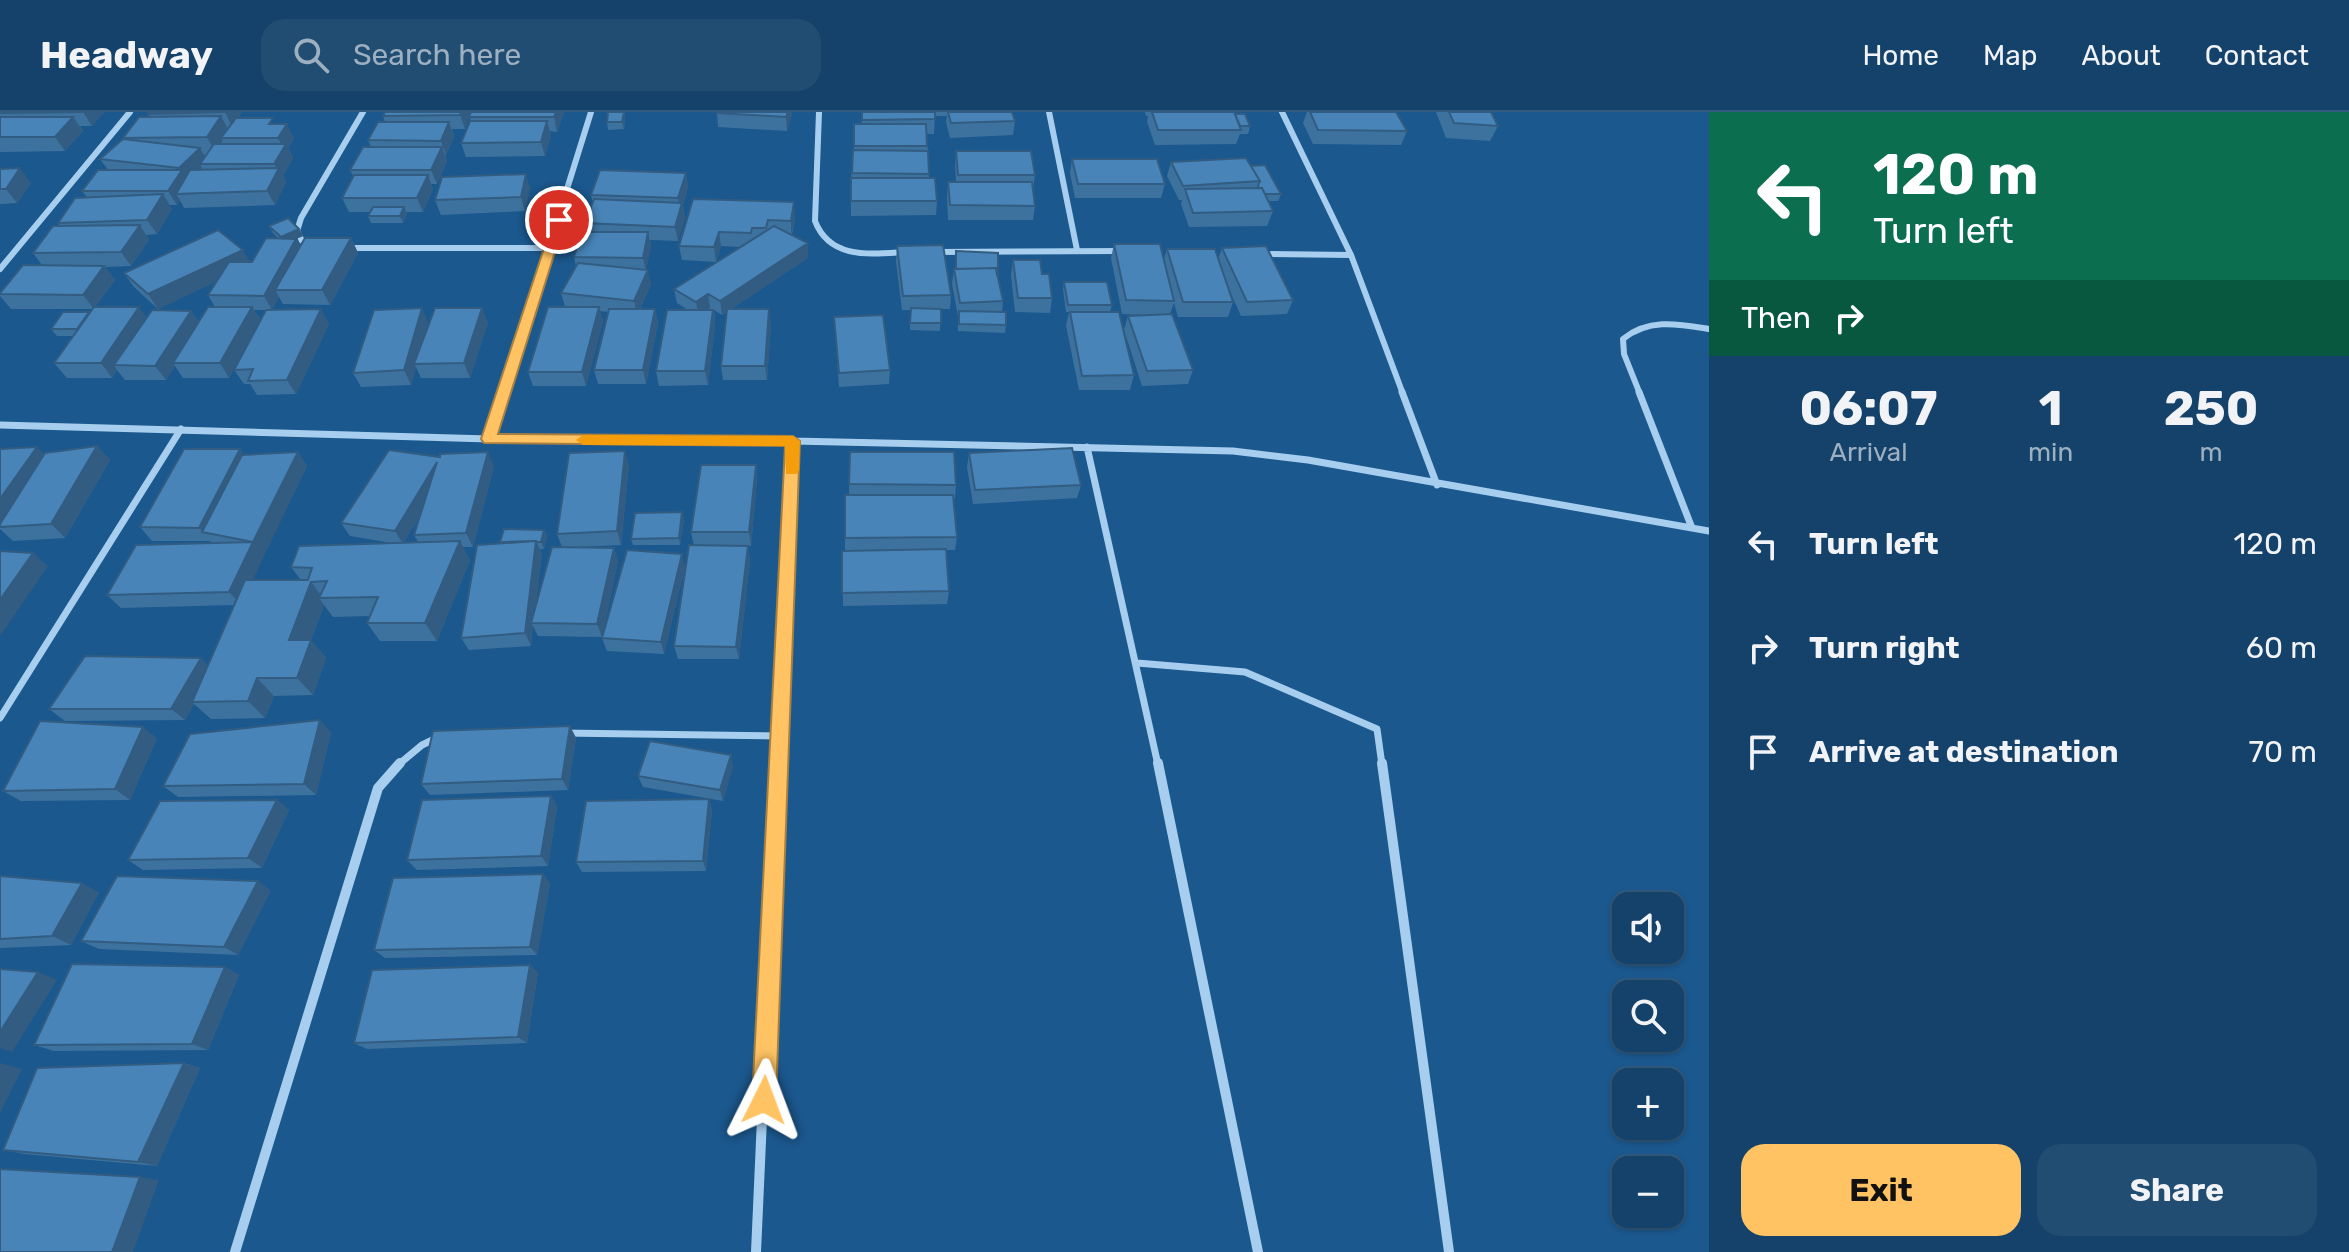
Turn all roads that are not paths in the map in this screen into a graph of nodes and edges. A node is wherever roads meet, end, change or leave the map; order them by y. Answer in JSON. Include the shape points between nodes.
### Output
{"nodes":[{"id":1,"x":130,"y":112,"type":"edge"},
{"id":2,"x":363,"y":112,"type":"edge"},
{"id":3,"x":591,"y":112,"type":"edge"},
{"id":4,"x":819,"y":112,"type":"edge"},
{"id":5,"x":1049,"y":112,"type":"edge"},
{"id":6,"x":1282,"y":112,"type":"edge"},
{"id":7,"x":314,"y":246,"type":"edge"},
{"id":8,"x":334,"y":248,"type":"edge"},
{"id":9,"x":551,"y":248,"type":"junction"},
{"id":10,"x":1077,"y":250,"type":"junction"},
{"id":11,"x":1138,"y":252,"type":"edge"},
{"id":12,"x":1244,"y":253,"type":"edge"},
{"id":13,"x":1351,"y":255,"type":"junction"},
{"id":14,"x":0,"y":269,"type":"edge"},
{"id":15,"x":1709,"y":329,"type":"edge"},
{"id":16,"x":0,"y":425,"type":"edge"},
{"id":17,"x":181,"y":429,"type":"junction"},
{"id":18,"x":489,"y":439,"type":"junction"},
{"id":19,"x":793,"y":441,"type":"junction"},
{"id":20,"x":1087,"y":447,"type":"junction"},
{"id":21,"x":1437,"y":485,"type":"junction"},
{"id":22,"x":1692,"y":528,"type":"junction"},
{"id":23,"x":1709,"y":531,"type":"edge"},
{"id":24,"x":1137,"y":663,"type":"junction"},
{"id":25,"x":0,"y":718,"type":"edge"},
{"id":26,"x":457,"y":732,"type":"edge"},
{"id":27,"x":549,"y":733,"type":"edge"},
{"id":28,"x":782,"y":736,"type":"junction"},
{"id":29,"x":235,"y":1252,"type":"edge"},
{"id":30,"x":756,"y":1252,"type":"edge"},
{"id":31,"x":1258,"y":1252,"type":"edge"},
{"id":32,"x":1449,"y":1252,"type":"edge"}],
"edges":[{"from":1,"to":14,"type":"street"},
{"from":2,"to":7,"type":"street","via":[[301,218],[297,231],[302,241]]},
{"from":3,"to":9,"type":"street"},
{"from":4,"to":10,"type":"street","via":[[815,221],[818,235],[830,246],[876,253]]},
{"from":5,"to":10,"type":"street"},
{"from":6,"to":13,"type":"street"},
{"from":8,"to":9,"type":"street"},
{"from":9,"to":18,"type":"street"},
{"from":10,"to":11,"type":"street"},
{"from":12,"to":13,"type":"street"},
{"from":13,"to":21,"type":"street"},
{"from":15,"to":22,"type":"street","via":[[1650,324],[1623,339],[1624,354]]},
{"from":16,"to":17,"type":"street"},
{"from":17,"to":18,"type":"street"},
{"from":17,"to":25,"type":"street"},
{"from":18,"to":19,"type":"street"},
{"from":19,"to":20,"type":"street"},
{"from":19,"to":28,"type":"street"},
{"from":20,"to":21,"type":"street","via":[[1266,454]]},
{"from":20,"to":24,"type":"street"},
{"from":21,"to":22,"type":"street"},
{"from":22,"to":23,"type":"street"},
{"from":24,"to":31,"type":"street"},
{"from":24,"to":32,"type":"street","via":[[1245,672],[1377,729]]},
{"from":26,"to":29,"type":"street","via":[[426,741],[378,788]]},
{"from":27,"to":28,"type":"street"},
{"from":28,"to":30,"type":"street"}]}
